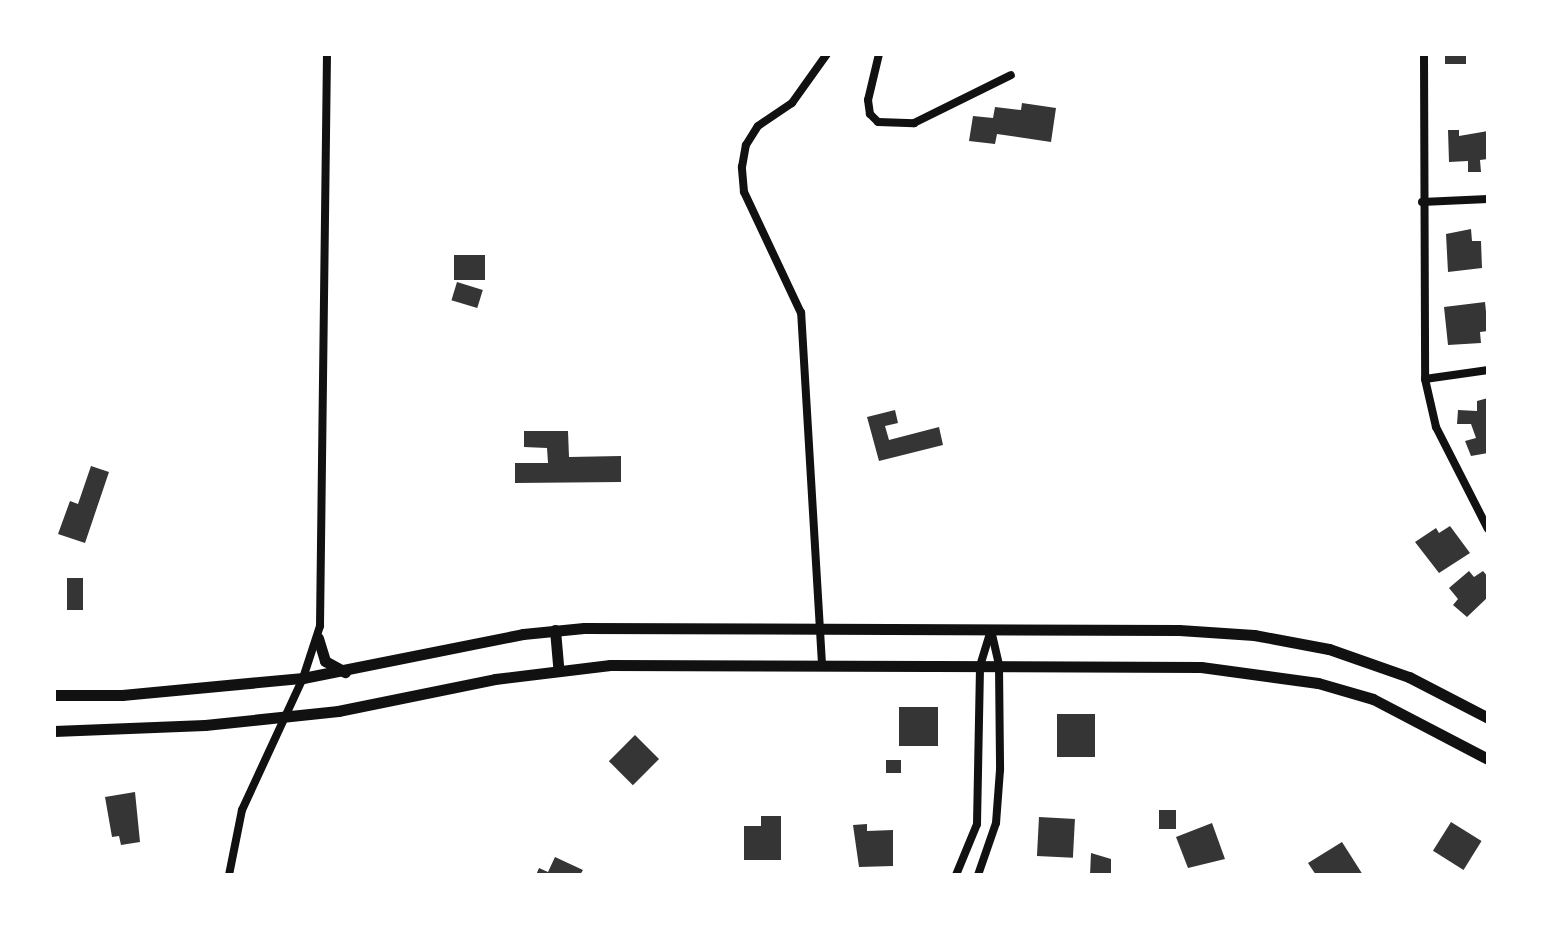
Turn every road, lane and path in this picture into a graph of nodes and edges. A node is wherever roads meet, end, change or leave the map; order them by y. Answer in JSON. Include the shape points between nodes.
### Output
{"nodes":[{"id":1,"x":327,"y":54,"type":"edge"},
{"id":2,"x":827,"y":54,"type":"edge"},
{"id":3,"x":879,"y":54,"type":"edge"},
{"id":4,"x":1424,"y":54,"type":"edge"},
{"id":5,"x":1011,"y":75,"type":"dead end"},
{"id":6,"x":1488,"y":199,"type":"edge"},
{"id":7,"x":1422,"y":202,"type":"junction"},
{"id":8,"x":1488,"y":370,"type":"edge"},
{"id":9,"x":1425,"y":379,"type":"junction"},
{"id":10,"x":1488,"y":529,"type":"edge"},
{"id":11,"x":820,"y":629,"type":"junction"},
{"id":12,"x":555,"y":630,"type":"junction"},
{"id":13,"x":991,"y":630,"type":"junction"},
{"id":14,"x":318,"y":638,"type":"junction"},
{"id":15,"x":822,"y":664,"type":"junction"},
{"id":16,"x":980,"y":666,"type":"junction"},
{"id":17,"x":999,"y":666,"type":"junction"},
{"id":18,"x":558,"y":668,"type":"junction"},
{"id":19,"x":346,"y":672,"type":"junction"},
{"id":20,"x":303,"y":678,"type":"junction"},
{"id":21,"x":54,"y":695,"type":"edge"},
{"id":22,"x":286,"y":717,"type":"junction"},
{"id":23,"x":1488,"y":718,"type":"edge"},
{"id":24,"x":54,"y":731,"type":"edge"},
{"id":25,"x":979,"y":738,"type":"junction"},
{"id":26,"x":999,"y":738,"type":"junction"},
{"id":27,"x":1488,"y":759,"type":"edge"},
{"id":28,"x":974,"y":836,"type":"junction"},
{"id":29,"x":992,"y":842,"type":"junction"},
{"id":30,"x":229,"y":875,"type":"edge"},
{"id":31,"x":956,"y":875,"type":"edge"},
{"id":32,"x":978,"y":875,"type":"edge"}],
"edges":[{"from":1,"to":14,"type":"street"},
{"from":2,"to":11,"type":"street","via":[[792,103],[758,126],[746,145],[742,167],[744,192],[801,313]]},
{"from":3,"to":5,"type":"street","via":[[868,100],[878,122],[914,123]]},
{"from":4,"to":7,"type":"street"},
{"from":6,"to":7,"type":"street"},
{"from":7,"to":9,"type":"street"},
{"from":8,"to":9,"type":"street"},
{"from":9,"to":10,"type":"street","via":[[1436,427]]},
{"from":11,"to":12,"type":"main road"},
{"from":11,"to":13,"type":"main road"},
{"from":11,"to":15,"type":"street"},
{"from":12,"to":18,"type":"main road"},
{"from":12,"to":19,"type":"main road"},
{"from":13,"to":16,"type":"street"},
{"from":13,"to":17,"type":"street"},
{"from":13,"to":23,"type":"main road","via":[[1254,635],[1329,649],[1409,677]]},
{"from":14,"to":19,"type":"main road","via":[[325,661]]},
{"from":14,"to":20,"type":"street"},
{"from":15,"to":16,"type":"main road"},
{"from":15,"to":18,"type":"main road"},
{"from":16,"to":17,"type":"main road"},
{"from":16,"to":25,"type":"street"},
{"from":17,"to":26,"type":"street"},
{"from":17,"to":27,"type":"main road","via":[[1201,667],[1318,683],[1373,699]]},
{"from":18,"to":22,"type":"main road"},
{"from":19,"to":20,"type":"main road"},
{"from":20,"to":21,"type":"main road","via":[[122,695]]},
{"from":20,"to":22,"type":"street"},
{"from":22,"to":24,"type":"main road"},
{"from":22,"to":30,"type":"street","via":[[246,798]]},
{"from":25,"to":26,"type":"street"},
{"from":25,"to":28,"type":"street"},
{"from":26,"to":29,"type":"street"},
{"from":28,"to":29,"type":"street"},
{"from":28,"to":31,"type":"street"},
{"from":29,"to":32,"type":"street"}]}
